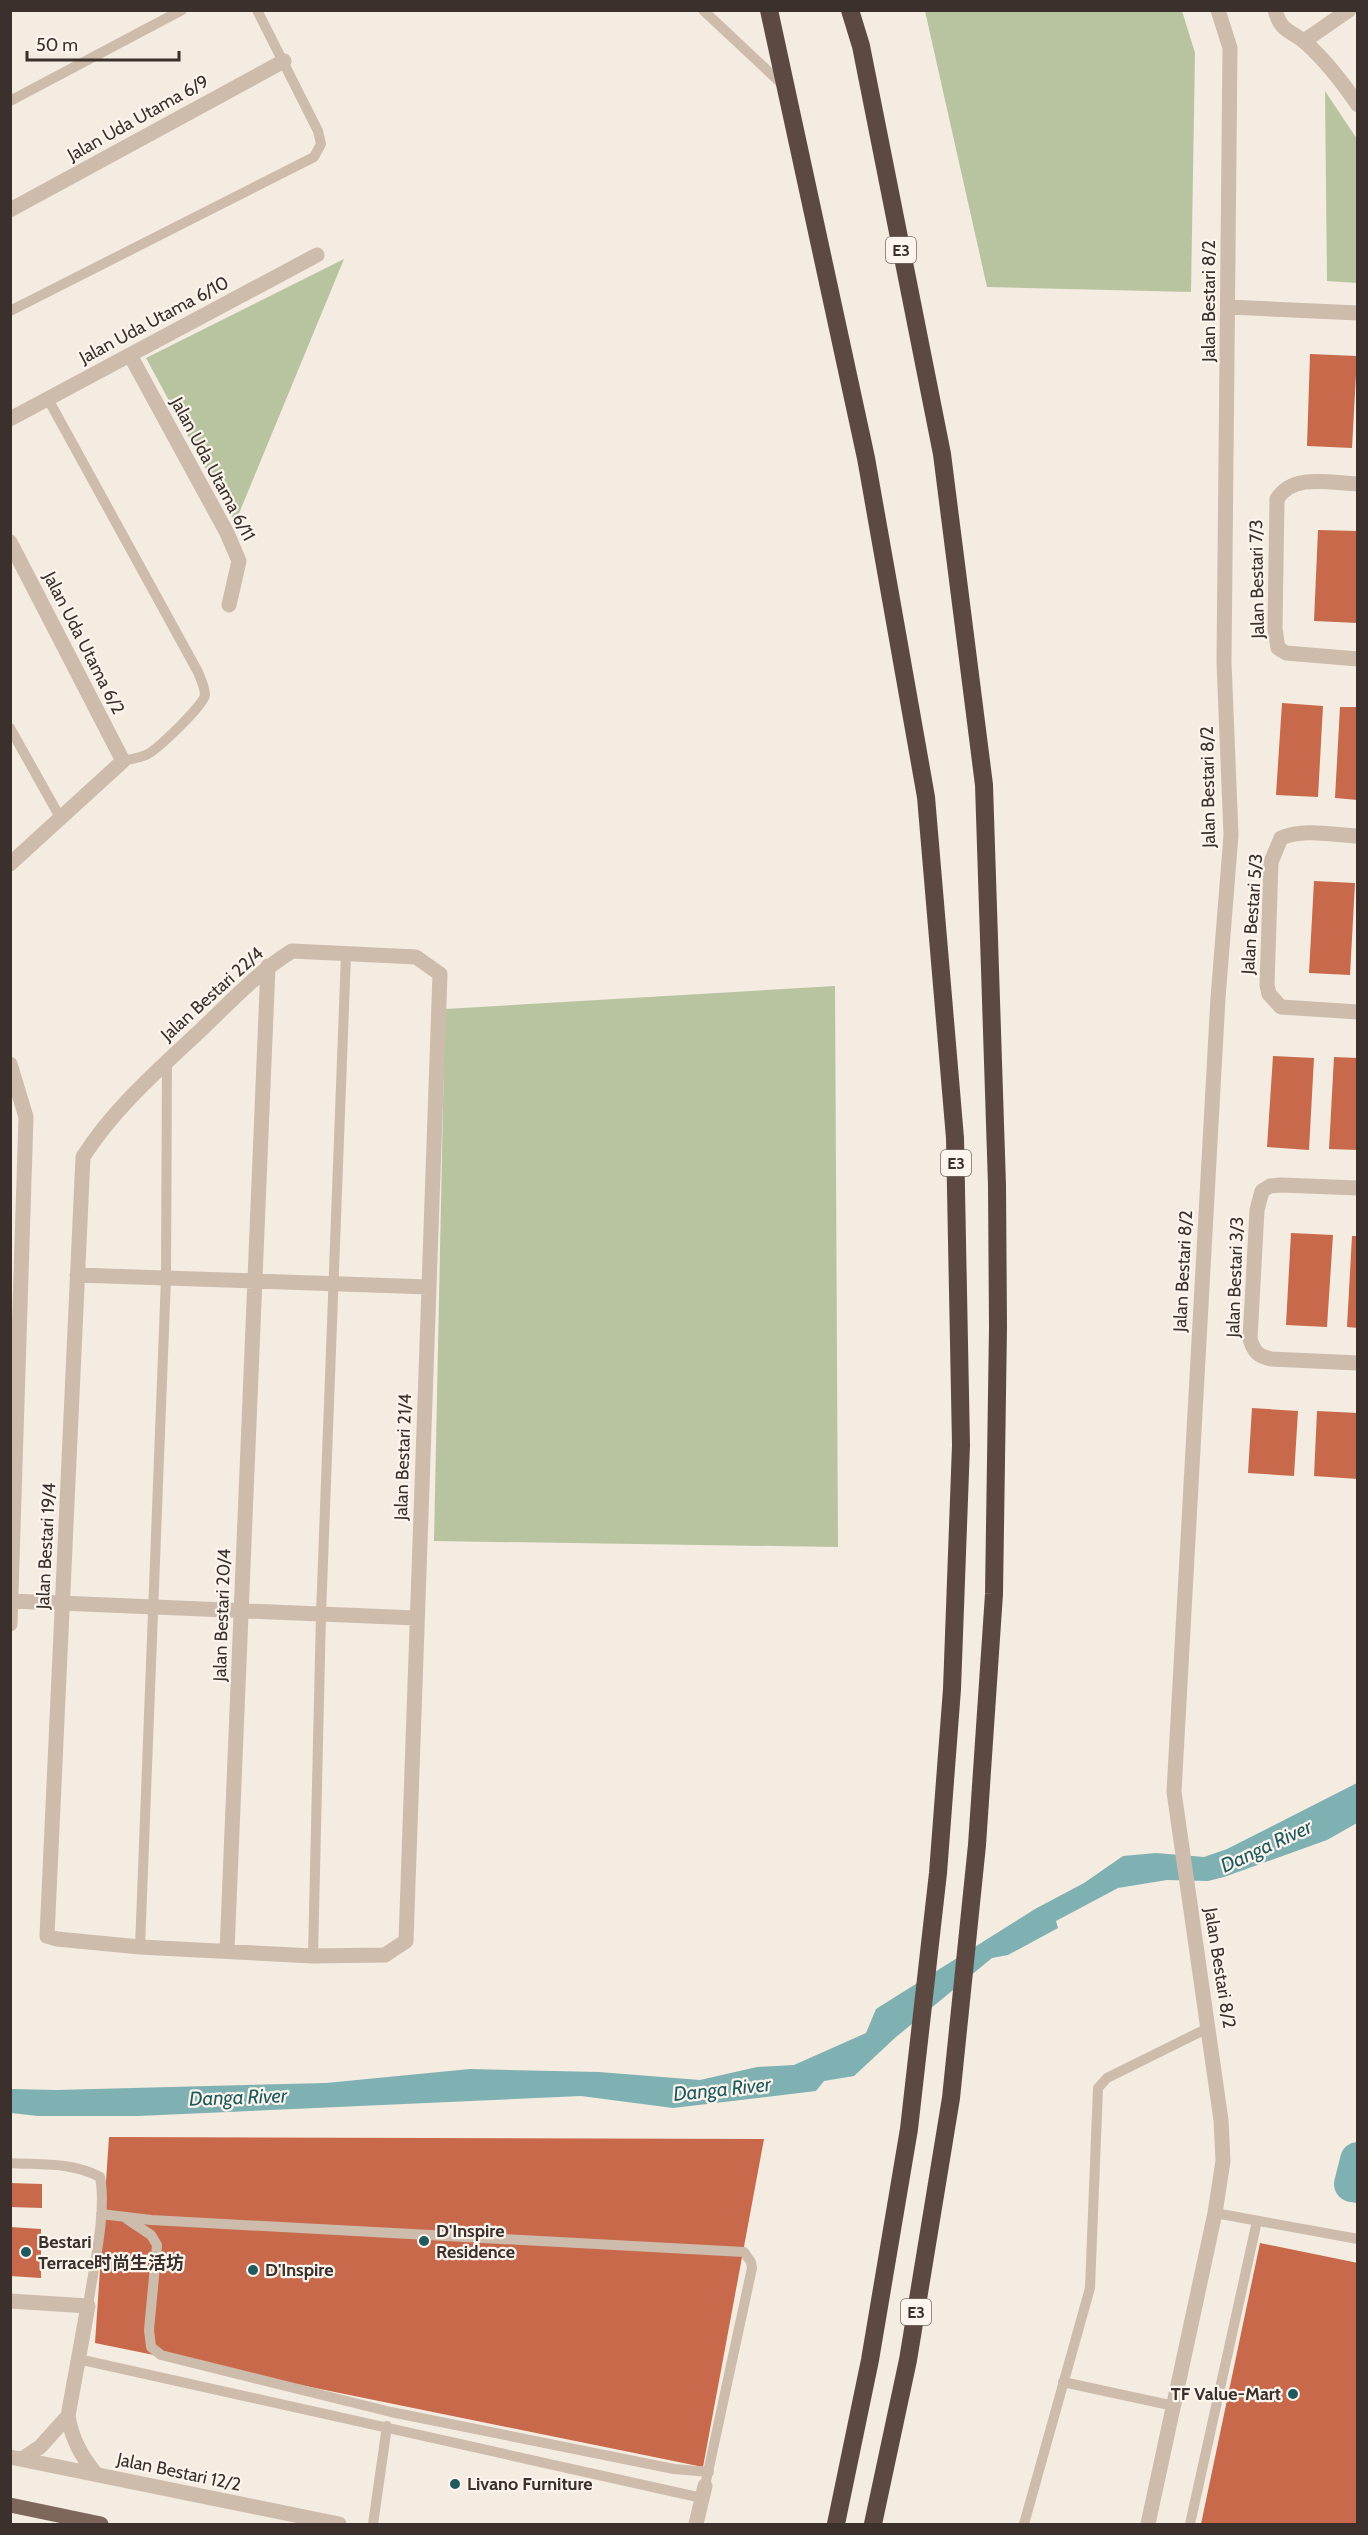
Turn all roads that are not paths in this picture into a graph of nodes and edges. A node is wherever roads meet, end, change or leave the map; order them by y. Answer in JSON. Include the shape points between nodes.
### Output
{"nodes":[{"id":1,"x":182,"y":10,"type":"edge"},
{"id":2,"x":257,"y":10,"type":"edge"},
{"id":3,"x":703,"y":10,"type":"edge"},
{"id":4,"x":769,"y":10,"type":"edge"},
{"id":5,"x":850,"y":10,"type":"edge"},
{"id":6,"x":1218,"y":10,"type":"edge"},
{"id":7,"x":1275,"y":10,"type":"edge"},
{"id":8,"x":1349,"y":10,"type":"edge"},
{"id":9,"x":1304,"y":41,"type":"junction"},
{"id":10,"x":284,"y":61,"type":"junction"},
{"id":11,"x":786,"y":88,"type":"junction"},
{"id":12,"x":10,"y":101,"type":"edge"},
{"id":13,"x":1358,"y":105,"type":"edge"},
{"id":14,"x":10,"y":210,"type":"edge"},
{"id":15,"x":317,"y":255,"type":"dead end"},
{"id":16,"x":1229,"y":307,"type":"junction"},
{"id":17,"x":10,"y":311,"type":"edge"},
{"id":18,"x":1358,"y":313,"type":"edge"},
{"id":19,"x":130,"y":355,"type":"junction"},
{"id":20,"x":48,"y":399,"type":"junction"},
{"id":21,"x":10,"y":419,"type":"edge"},
{"id":22,"x":1358,"y":484,"type":"edge"},
{"id":23,"x":10,"y":542,"type":"edge"},
{"id":24,"x":229,"y":605,"type":"dead end"},
{"id":25,"x":1358,"y":659,"type":"edge"},
{"id":26,"x":10,"y":728,"type":"edge"},
{"id":27,"x":123,"y":761,"type":"junction"},
{"id":28,"x":61,"y":819,"type":"junction"},
{"id":29,"x":1358,"y":836,"type":"edge"},
{"id":30,"x":10,"y":864,"type":"edge"},
{"id":31,"x":346,"y":954,"type":"junction"},
{"id":32,"x":268,"y":966,"type":"junction"},
{"id":33,"x":440,"y":974,"type":"joint"},
{"id":34,"x":1358,"y":1012,"type":"edge"},
{"id":35,"x":167,"y":1061,"type":"junction"},
{"id":36,"x":10,"y":1064,"type":"edge"},
{"id":37,"x":83,"y":1157,"type":"joint"},
{"id":38,"x":1358,"y":1188,"type":"edge"},
{"id":39,"x":77,"y":1275,"type":"junction"},
{"id":40,"x":166,"y":1278,"type":"junction"},
{"id":41,"x":255,"y":1281,"type":"junction"},
{"id":42,"x":333,"y":1284,"type":"junction"},
{"id":43,"x":429,"y":1287,"type":"junction"},
{"id":44,"x":1358,"y":1363,"type":"edge"},
{"id":45,"x":11,"y":1601,"type":"edge"},
{"id":46,"x":62,"y":1603,"type":"junction"},
{"id":47,"x":152,"y":1607,"type":"junction"},
{"id":48,"x":242,"y":1610,"type":"junction"},
{"id":49,"x":321,"y":1614,"type":"junction"},
{"id":50,"x":417,"y":1618,"type":"junction"},
{"id":51,"x":10,"y":1624,"type":"edge"},
{"id":52,"x":140,"y":1947,"type":"junction"},
{"id":53,"x":227,"y":1951,"type":"junction"},
{"id":54,"x":313,"y":1956,"type":"junction"},
{"id":55,"x":1210,"y":2027,"type":"junction"},
{"id":56,"x":10,"y":2163,"type":"edge"},
{"id":57,"x":1215,"y":2213,"type":"junction"},
{"id":58,"x":101,"y":2214,"type":"junction"},
{"id":59,"x":127,"y":2219,"type":"junction"},
{"id":60,"x":1257,"y":2221,"type":"junction"},
{"id":61,"x":1358,"y":2239,"type":"edge"},
{"id":62,"x":10,"y":2301,"type":"edge"},
{"id":63,"x":88,"y":2306,"type":"junction"},
{"id":64,"x":78,"y":2359,"type":"junction"},
{"id":65,"x":1063,"y":2382,"type":"junction"},
{"id":66,"x":1174,"y":2406,"type":"junction"},
{"id":67,"x":68,"y":2416,"type":"junction"},
{"id":68,"x":387,"y":2426,"type":"junction"},
{"id":69,"x":16,"y":2458,"type":"edge"},
{"id":70,"x":96,"y":2475,"type":"junction"},
{"id":71,"x":706,"y":2485,"type":"junction"},
{"id":72,"x":10,"y":2505,"type":"edge"},
{"id":73,"x":101,"y":2524,"type":"edge"},
{"id":74,"x":339,"y":2524,"type":"edge"},
{"id":75,"x":373,"y":2524,"type":"edge"},
{"id":76,"x":696,"y":2524,"type":"edge"},
{"id":77,"x":836,"y":2524,"type":"edge"},
{"id":78,"x":873,"y":2524,"type":"edge"},
{"id":79,"x":1024,"y":2524,"type":"edge"},
{"id":80,"x":1148,"y":2524,"type":"edge"},
{"id":81,"x":1190,"y":2524,"type":"edge"}],
"edges":[{"from":1,"to":12,"type":"lane"},
{"from":2,"to":10,"type":"lane"},
{"from":3,"to":11,"type":"lane"},
{"from":4,"to":11,"type":"highway","number":"E3"},
{"from":5,"to":78,"type":"highway","number":"E3","via":[[861,46],[942,454],[984,785],[998,1185],[994,1594],[977,1845],[951,2098],[908,2360]]},
{"from":6,"to":16,"type":"street","name":"Jalan Bestari 8/2","via":[[1230,48]]},
{"from":7,"to":9,"type":"street","via":[[1278,23]]},
{"from":8,"to":9,"type":"street"},
{"from":9,"to":13,"type":"street","via":[[1345,84]]},
{"from":10,"to":14,"type":"street","name":"Jalan Uda Utama 6/9"},
{"from":10,"to":17,"type":"lane","via":[[318,131],[321,144],[314,157]]},
{"from":11,"to":77,"type":"highway","number":"E3","via":[[866,458],[926,797],[955,1137],[961,1445],[952,1689],[938,1873],[909,2129],[870,2360]]},
{"from":15,"to":19,"type":"street","name":"Jalan Uda Utama 6/10"},
{"from":16,"to":18,"type":"street"},
{"from":16,"to":55,"type":"street","name":"Jalan Bestari 8/2","via":[[1224,662],[1231,835],[1218,998],[1174,1792]]},
{"from":19,"to":20,"type":"street","name":"Jalan Uda Utama 6/10"},
{"from":19,"to":24,"type":"street","name":"Jalan Uda Utama 6/11","via":[[239,561]]},
{"from":20,"to":21,"type":"street","name":"Jalan Uda Utama 6/10"},
{"from":20,"to":27,"type":"lane","via":[[204,687],[205,696],[190,717],[148,755]]},
{"from":22,"to":25,"type":"street","name":"Jalan Bestari 7/3","via":[[1293,483],[1277,499],[1275,639],[1278,648],[1286,653]]},
{"from":23,"to":27,"type":"street","name":"Jalan Uda Utama 6/2"},
{"from":26,"to":28,"type":"lane"},
{"from":27,"to":28,"type":"street"},
{"from":28,"to":30,"type":"street"},
{"from":29,"to":34,"type":"street","name":"Jalan Bestari 5/3","via":[[1304,833],[1281,838],[1271,862],[1269,994],[1281,1007]]},
{"from":31,"to":32,"type":"street","name":"Jalan Bestari 22/4","via":[[292,951]]},
{"from":31,"to":33,"type":"street","name":"Jalan Bestari 22/4","via":[[416,957]]},
{"from":31,"to":42,"type":"lane"},
{"from":32,"to":35,"type":"street","name":"Jalan Bestari 22/4"},
{"from":32,"to":41,"type":"street","name":"Jalan Bestari 20/4"},
{"from":33,"to":43,"type":"street","name":"Jalan Bestari 21/4"},
{"from":35,"to":37,"type":"street","name":"Jalan Bestari 22/4","via":[[98,1133]]},
{"from":35,"to":40,"type":"lane"},
{"from":36,"to":45,"type":"street","via":[[26,1117]]},
{"from":37,"to":39,"type":"street","name":"Jalan Bestari 19/4"},
{"from":38,"to":44,"type":"street","name":"Jalan Bestari 3/3","via":[[1281,1185],[1262,1191],[1258,1200],[1251,1339],[1253,1350],[1271,1359]]},
{"from":39,"to":40,"type":"street"},
{"from":39,"to":46,"type":"street","name":"Jalan Bestari 19/4"},
{"from":40,"to":41,"type":"street"},
{"from":40,"to":47,"type":"lane"},
{"from":41,"to":42,"type":"street"},
{"from":41,"to":48,"type":"street","name":"Jalan Bestari 20/4"},
{"from":42,"to":43,"type":"street"},
{"from":42,"to":49,"type":"lane"},
{"from":43,"to":50,"type":"street","name":"Jalan Bestari 21/4"},
{"from":45,"to":46,"type":"street"},
{"from":45,"to":51,"type":"street"},
{"from":46,"to":47,"type":"street"},
{"from":46,"to":52,"type":"street","name":"Jalan Bestari 19/4","via":[[47,1936]]},
{"from":47,"to":48,"type":"street"},
{"from":47,"to":52,"type":"lane"},
{"from":48,"to":49,"type":"street"},
{"from":48,"to":53,"type":"street","name":"Jalan Bestari 20/4"},
{"from":49,"to":50,"type":"street"},
{"from":49,"to":54,"type":"lane"},
{"from":50,"to":54,"type":"street","name":"Jalan Bestari 21/4","via":[[406,1941],[385,1955]]},
{"from":52,"to":53,"type":"street"},
{"from":53,"to":54,"type":"street"},
{"from":55,"to":57,"type":"street","name":"Jalan Bestari 8/2","via":[[1223,2161]]},
{"from":55,"to":65,"type":"lane","via":[[1107,2078],[1098,2088],[1090,2288]]},
{"from":56,"to":58,"type":"lane","via":[[71,2166],[100,2177]]},
{"from":57,"to":60,"type":"lane"},
{"from":57,"to":66,"type":"street","name":"Jalan Bestari 8/2"},
{"from":58,"to":59,"type":"lane"},
{"from":58,"to":63,"type":"lane"},
{"from":59,"to":71,"type":"lane","via":[[151,2235],[157,2244],[149,2330],[151,2347],[161,2355],[392,2412],[674,2469]]},
{"from":59,"to":71,"type":"lane","via":[[744,2252],[752,2268]]},
{"from":60,"to":61,"type":"lane"},
{"from":60,"to":81,"type":"lane"},
{"from":62,"to":63,"type":"street"},
{"from":63,"to":64,"type":"street"},
{"from":64,"to":67,"type":"street"},
{"from":64,"to":68,"type":"lane"},
{"from":65,"to":66,"type":"lane"},
{"from":65,"to":79,"type":"lane"},
{"from":66,"to":80,"type":"street","name":"Jalan Bestari 8/2"},
{"from":67,"to":69,"type":"street","via":[[40,2447]]},
{"from":67,"to":70,"type":"street","via":[[76,2447]]},
{"from":68,"to":71,"type":"lane"},
{"from":68,"to":75,"type":"lane"},
{"from":69,"to":70,"type":"street","name":"Jalan Bestari 12/2"},
{"from":70,"to":74,"type":"street","name":"Jalan Bestari 12/2"},
{"from":71,"to":76,"type":"street"},
{"from":72,"to":73,"type":"main road"}]}
